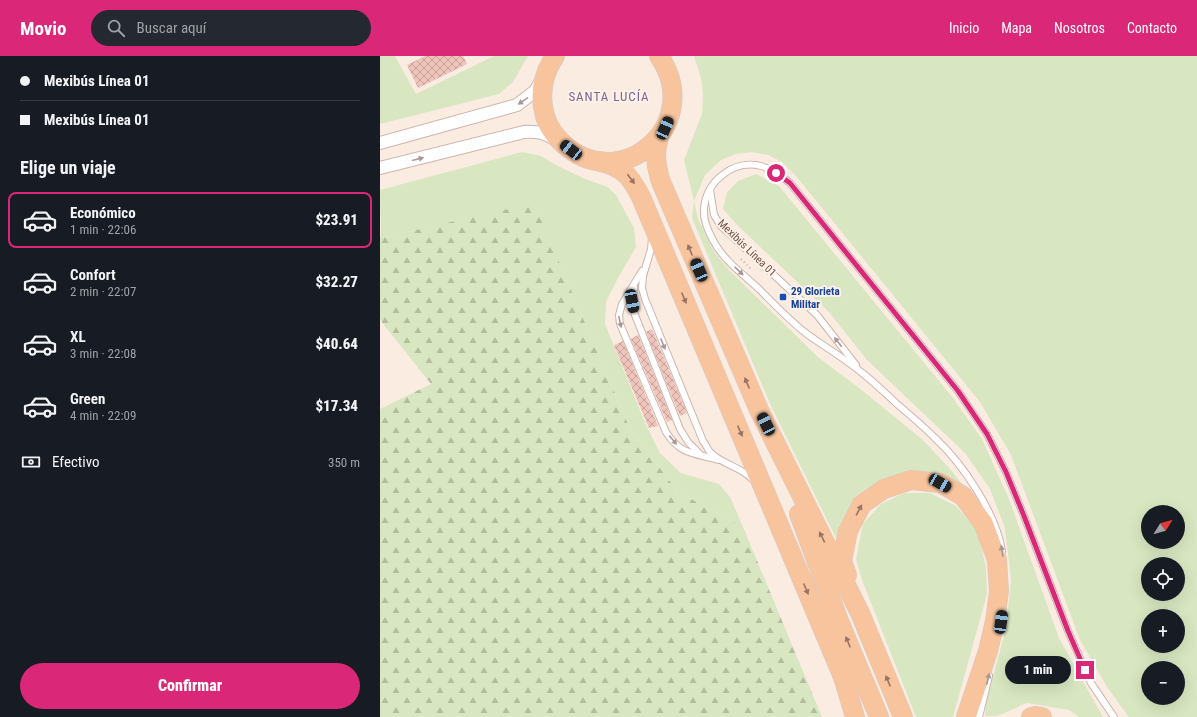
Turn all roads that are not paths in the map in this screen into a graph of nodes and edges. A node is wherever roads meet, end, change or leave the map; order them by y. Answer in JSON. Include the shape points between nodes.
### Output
{"nodes":[{"id":1,"x":659,"y":56,"type":"edge"},
{"id":2,"x":551,"y":64,"type":"edge"},
{"id":3,"x":659,"y":137,"type":"junction"},
{"id":4,"x":380,"y":143,"type":"edge"},
{"id":5,"x":563,"y":144,"type":"junction"},
{"id":6,"x":598,"y":161,"type":"junction"},
{"id":7,"x":380,"y":168,"type":"edge"},
{"id":8,"x":710,"y":189,"type":"junction"},
{"id":9,"x":648,"y":213,"type":"junction"},
{"id":10,"x":647,"y":263,"type":"junction"},
{"id":11,"x":634,"y":284,"type":"junction"},
{"id":12,"x":862,"y":372,"type":"junction"},
{"id":13,"x":760,"y":410,"type":"junction"},
{"id":14,"x":702,"y":455,"type":"junction"},
{"id":15,"x":721,"y":460,"type":"junction"},
{"id":16,"x":975,"y":489,"type":"junction"},
{"id":17,"x":772,"y":508,"type":"junction"},
{"id":18,"x":1000,"y":563,"type":"junction"},
{"id":19,"x":1006,"y":589,"type":"dead end"},
{"id":20,"x":860,"y":612,"type":"junction"},
{"id":21,"x":1000,"y":627,"type":"dead end"},
{"id":22,"x":990,"y":672,"type":"dead end"},
{"id":23,"x":843,"y":677,"type":"junction"},
{"id":24,"x":855,"y":717,"type":"edge"},
{"id":25,"x":859,"y":717,"type":"edge"},
{"id":26,"x":879,"y":717,"type":"edge"},
{"id":27,"x":903,"y":717,"type":"edge"},
{"id":28,"x":966,"y":717,"type":"edge"},
{"id":29,"x":979,"y":717,"type":"edge"},
{"id":30,"x":1030,"y":717,"type":"edge"},
{"id":31,"x":1042,"y":717,"type":"edge"},
{"id":32,"x":1114,"y":717,"type":"edge"}],
"edges":[{"from":1,"to":3,"type":"main road","via":[[669,74],[673,96],[670,118]]},
{"from":2,"to":4,"type":"street","one_way":true,"via":[[535,91],[517,106]]},
{"from":2,"to":5,"type":"main road","via":[[542,90],[543,110],[551,128]]},
{"from":3,"to":6,"type":"main road","via":[[642,152],[631,157]]},
{"from":13,"to":3,"type":"main road","one_way":true,"via":[[661,182],[655,157]]},
{"from":5,"to":6,"type":"main road","via":[[580,155]]},
{"from":7,"to":5,"type":"street","one_way":true,"via":[[524,132],[536,131],[547,134]]},
{"from":6,"to":9,"type":"main road","one_way":true,"via":[[612,164],[628,174]]},
{"from":12,"to":8,"type":"lane","name":"Mexibús Línea 01","one_way":true,"via":[[817,315],[721,226],[714,215]]},
{"from":8,"to":12,"type":"lane","name":"Mexibús Línea 01","one_way":true,"via":[[705,199],[706,225],[720,252],[806,333]]},
{"from":8,"to":32,"type":"lane","name":"Mexibús Línea 01","via":[[719,176],[732,168],[744,165],[761,166],[790,183],[958,391],[987,434],[1006,472],[1068,631],[1091,683]]},
{"from":9,"to":10,"type":"lane","via":[[652,243]]},
{"from":9,"to":17,"type":"main road","one_way":true},
{"from":10,"to":11,"type":"lane"},
{"from":10,"to":15,"type":"lane","one_way":true,"via":[[642,288],[645,299],[703,441],[710,452]]},
{"from":11,"to":14,"type":"lane","via":[[634,315],[680,429],[688,442]]},
{"from":11,"to":14,"type":"lane","one_way":true,"via":[[622,304],[620,324],[672,442],[684,451]]},
{"from":12,"to":16,"type":"lane","name":"Mexibús Línea 01","via":[[936,439],[960,466]]},
{"from":20,"to":13,"type":"main road","one_way":true},
{"from":26,"to":13,"type":"main road","one_way":true,"via":[[839,621]]},
{"from":14,"to":15,"type":"lane"},
{"from":15,"to":17,"type":"lane","via":[[750,476],[760,487]]},
{"from":16,"to":18,"type":"lane","name":"Mexibús Línea 01","via":[[988,521]]},
{"from":18,"to":16,"type":"lane","name":"Mexibús Línea 01","one_way":true,"via":[[1001,542],[992,516]]},
{"from":17,"to":23,"type":"main road","one_way":true},
{"from":20,"to":18,"type":"main road","one_way":true,"via":[[842,561],[846,538],[862,504],[884,488],[911,480],[940,483],[963,496],[983,523]]},
{"from":18,"to":28,"type":"main road","via":[[995,620],[988,651]]},
{"from":19,"to":21,"type":"lane"},
{"from":27,"to":20,"type":"main road","one_way":true},
{"from":29,"to":22,"type":"lane","one_way":true},
{"from":23,"to":24,"type":"main road"},
{"from":23,"to":25,"type":"main road"},
{"from":30,"to":31,"type":"main road"}]}
